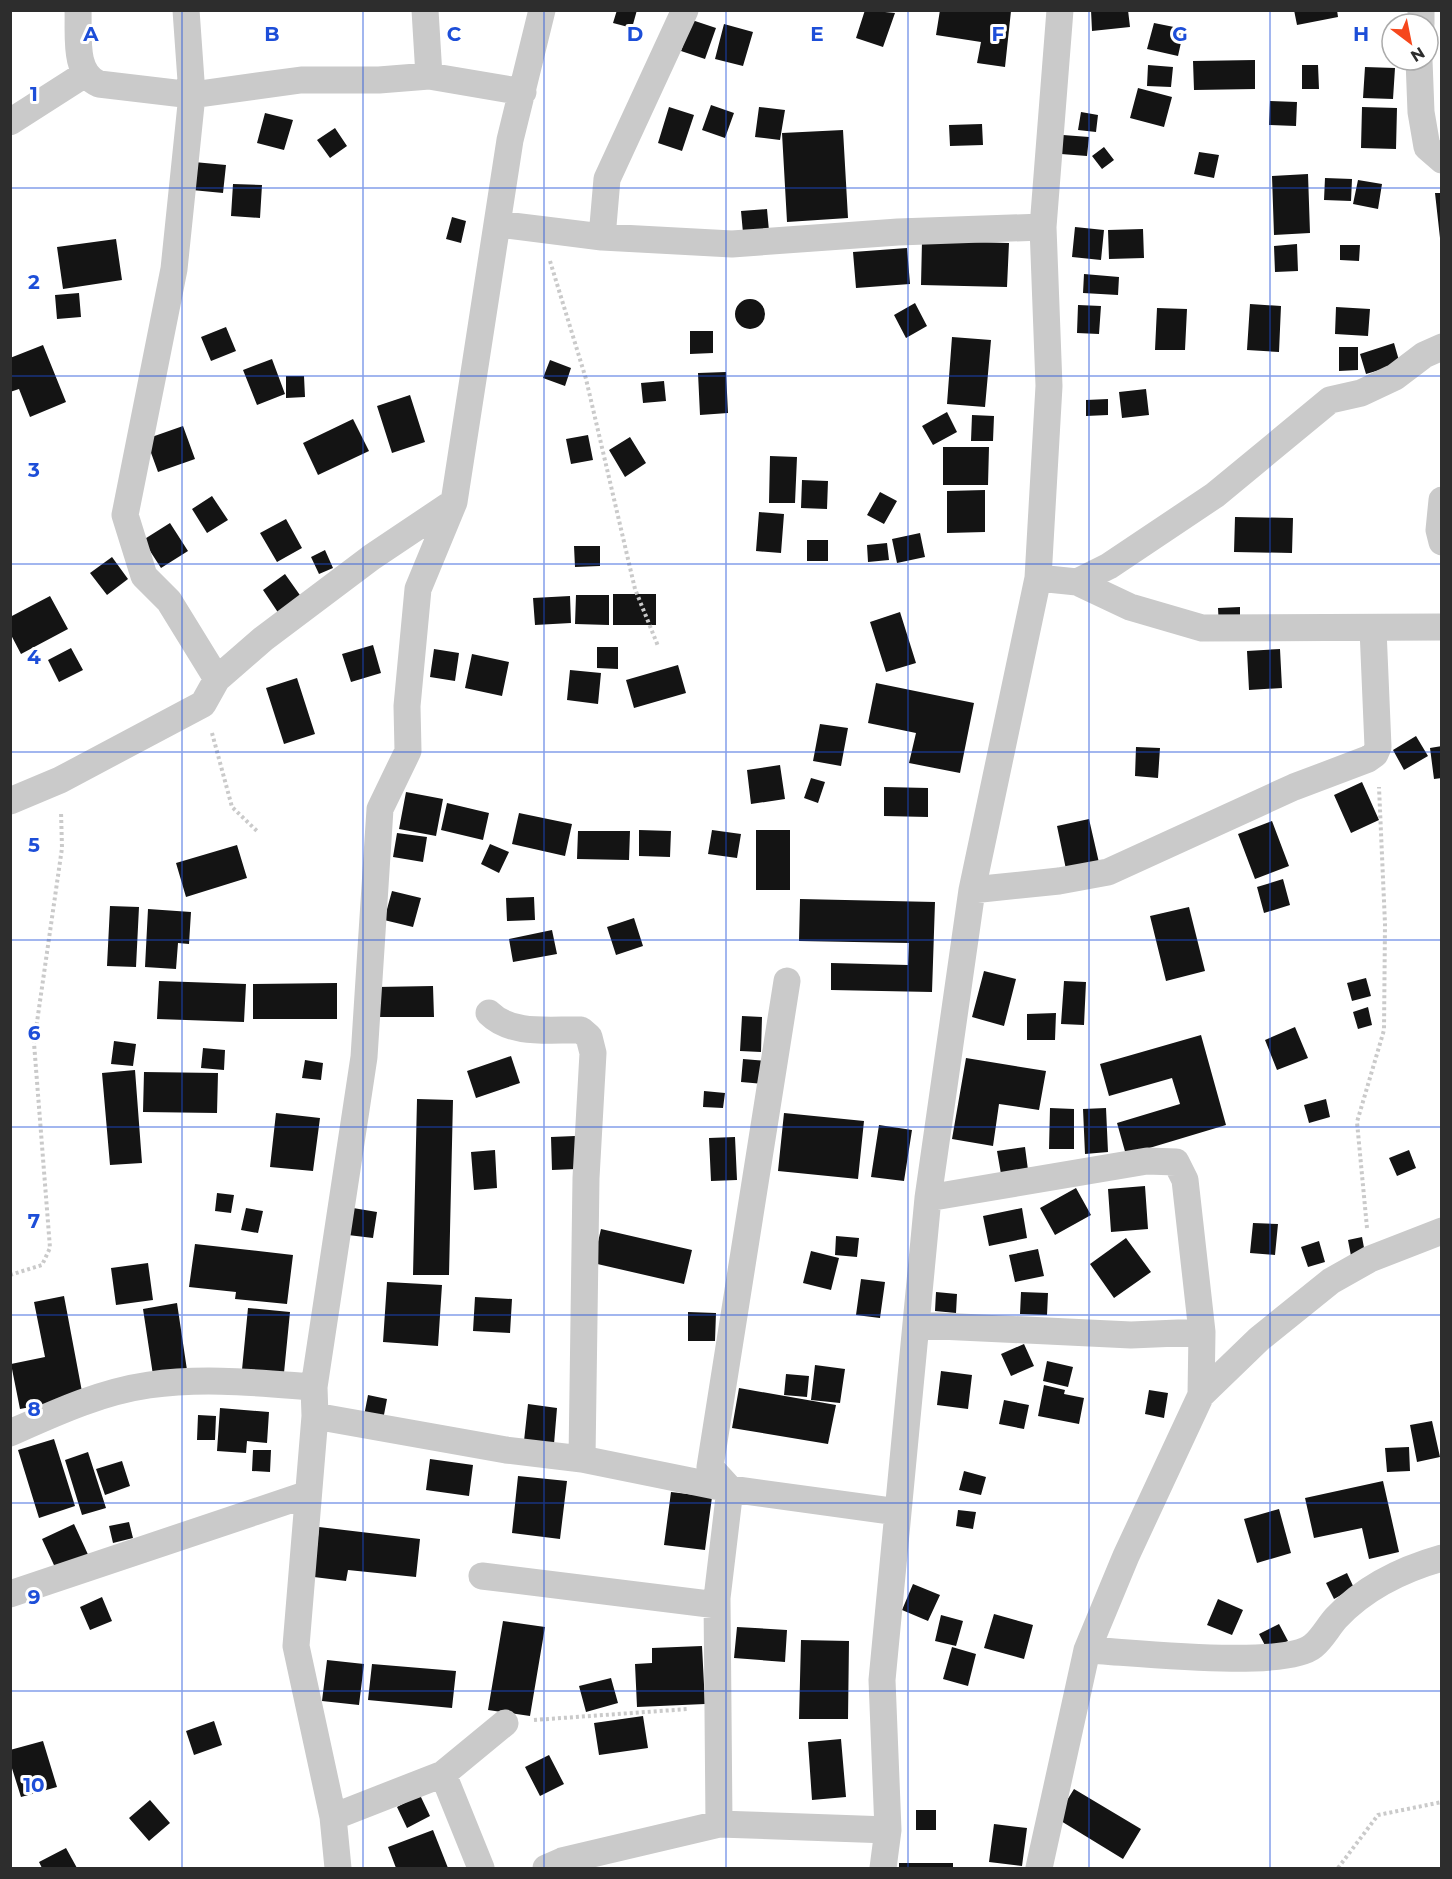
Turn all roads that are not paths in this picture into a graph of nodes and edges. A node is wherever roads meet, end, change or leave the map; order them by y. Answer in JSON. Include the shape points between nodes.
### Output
{"nodes":[{"id":1,"x":78,"y":10,"type":"edge"},
{"id":2,"x":186,"y":10,"type":"edge"},
{"id":3,"x":425,"y":10,"type":"edge"},
{"id":4,"x":542,"y":10,"type":"edge"},
{"id":5,"x":684,"y":10,"type":"edge"},
{"id":6,"x":1060,"y":10,"type":"edge"},
{"id":7,"x":1419,"y":72,"type":"edge"},
{"id":8,"x":84,"y":74,"type":"junction"},
{"id":9,"x":429,"y":76,"type":"junction"},
{"id":10,"x":523,"y":92,"type":"junction"},
{"id":11,"x":192,"y":95,"type":"junction"},
{"id":12,"x":10,"y":122,"type":"edge"},
{"id":13,"x":1442,"y":160,"type":"edge"},
{"id":14,"x":498,"y":224,"type":"junction"},
{"id":15,"x":1043,"y":227,"type":"junction"},
{"id":16,"x":602,"y":237,"type":"junction"},
{"id":17,"x":1442,"y":347,"type":"edge"},
{"id":18,"x":1442,"y":500,"type":"edge"},
{"id":19,"x":454,"y":502,"type":"junction"},
{"id":20,"x":1442,"y":542,"type":"edge"},
{"id":21,"x":1038,"y":578,"type":"junction"},
{"id":22,"x":1077,"y":582,"type":"junction"},
{"id":23,"x":1442,"y":627,"type":"edge"},
{"id":24,"x":1373,"y":629,"type":"junction"},
{"id":25,"x":217,"y":678,"type":"junction"},
{"id":26,"x":10,"y":801,"type":"edge"},
{"id":27,"x":972,"y":890,"type":"junction"},
{"id":28,"x":787,"y":981,"type":"dead end"},
{"id":29,"x":489,"y":1013,"type":"dead end"},
{"id":30,"x":928,"y":1198,"type":"junction"},
{"id":31,"x":1442,"y":1231,"type":"edge"},
{"id":32,"x":918,"y":1325,"type":"junction"},
{"id":33,"x":1202,"y":1332,"type":"junction"},
{"id":34,"x":314,"y":1387,"type":"junction"},
{"id":35,"x":1201,"y":1395,"type":"junction"},
{"id":36,"x":315,"y":1416,"type":"junction"},
{"id":37,"x":10,"y":1433,"type":"edge"},
{"id":38,"x":582,"y":1459,"type":"junction"},
{"id":39,"x":730,"y":1489,"type":"junction"},
{"id":40,"x":308,"y":1494,"type":"junction"},
{"id":41,"x":898,"y":1512,"type":"junction"},
{"id":42,"x":1442,"y":1558,"type":"edge"},
{"id":43,"x":482,"y":1576,"type":"dead end"},
{"id":44,"x":10,"y":1594,"type":"edge"},
{"id":45,"x":717,"y":1605,"type":"junction"},
{"id":46,"x":1087,"y":1650,"type":"junction"},
{"id":47,"x":505,"y":1722,"type":"road end"},
{"id":48,"x":443,"y":1774,"type":"junction"},
{"id":49,"x":333,"y":1817,"type":"junction"},
{"id":50,"x":719,"y":1824,"type":"junction"},
{"id":51,"x":888,"y":1830,"type":"junction"},
{"id":52,"x":338,"y":1869,"type":"edge"},
{"id":53,"x":482,"y":1869,"type":"edge"},
{"id":54,"x":546,"y":1869,"type":"edge"},
{"id":55,"x":883,"y":1869,"type":"edge"},
{"id":56,"x":1040,"y":1869,"type":"edge"}],
"edges":[{"from":1,"to":8,"type":"street"},
{"from":2,"to":11,"type":"street"},
{"from":3,"to":9,"type":"street"},
{"from":4,"to":10,"type":"street"},
{"from":5,"to":16,"type":"street","via":[[607,179]]},
{"from":6,"to":15,"type":"street"},
{"from":7,"to":13,"type":"street","via":[[1427,147]]},
{"from":8,"to":11,"type":"street","via":[[99,84]]},
{"from":8,"to":12,"type":"street"},
{"from":9,"to":10,"type":"street"},
{"from":9,"to":11,"type":"street","via":[[301,81]]},
{"from":10,"to":14,"type":"street","via":[[510,140]]},
{"from":11,"to":25,"type":"street","via":[[174,269],[125,515],[144,576],[170,601]]},
{"from":14,"to":16,"type":"street"},
{"from":14,"to":19,"type":"street"},
{"from":15,"to":16,"type":"street","via":[[732,244]]},
{"from":15,"to":21,"type":"street","via":[[1049,386]]},
{"from":17,"to":22,"type":"street","via":[[1395,377],[1361,393],[1330,400],[1215,495],[1109,566]]},
{"from":18,"to":20,"type":"street"},
{"from":19,"to":25,"type":"street","via":[[372,557]]},
{"from":19,"to":34,"type":"street","via":[[418,589],[407,706],[408,751],[380,808],[364,1057]]},
{"from":21,"to":22,"type":"street"},
{"from":21,"to":27,"type":"street"},
{"from":22,"to":24,"type":"street","via":[[1130,607],[1202,628]]},
{"from":23,"to":24,"type":"street"},
{"from":24,"to":27,"type":"street","via":[[1376,754],[1283,791],[1108,872]]},
{"from":25,"to":26,"type":"street","via":[[203,704],[60,780]]},
{"from":27,"to":30,"type":"street"},
{"from":28,"to":39,"type":"street","via":[[710,1467]]},
{"from":29,"to":38,"type":"street","via":[[496,1020],[527,1029],[582,1030],[589,1037],[593,1053],[586,1178]]},
{"from":30,"to":32,"type":"street"},
{"from":30,"to":33,"type":"street","via":[[1147,1161],[1176,1162],[1185,1180]]},
{"from":31,"to":35,"type":"street","via":[[1370,1259],[1322,1288],[1259,1339]]},
{"from":32,"to":33,"type":"street","via":[[1131,1335]]},
{"from":32,"to":41,"type":"street"},
{"from":33,"to":35,"type":"street"},
{"from":34,"to":36,"type":"street"},
{"from":34,"to":37,"type":"street","via":[[222,1380],[148,1385],[72,1405]]},
{"from":35,"to":46,"type":"street"},
{"from":36,"to":38,"type":"street","via":[[506,1450]]},
{"from":36,"to":40,"type":"street"},
{"from":38,"to":39,"type":"street"},
{"from":39,"to":41,"type":"street"},
{"from":39,"to":45,"type":"street"},
{"from":40,"to":44,"type":"street"},
{"from":40,"to":49,"type":"street","via":[[296,1646]]},
{"from":41,"to":51,"type":"street","via":[[882,1680]]},
{"from":42,"to":46,"type":"street","via":[[1420,1564],[1365,1592],[1312,1647],[1281,1657]]},
{"from":43,"to":45,"type":"street"},
{"from":45,"to":50,"type":"street"},
{"from":46,"to":56,"type":"street"},
{"from":47,"to":48,"type":"street"},
{"from":48,"to":49,"type":"street"},
{"from":48,"to":53,"type":"street"},
{"from":49,"to":52,"type":"street"},
{"from":50,"to":51,"type":"street"},
{"from":50,"to":54,"type":"street","via":[[562,1861]]},
{"from":51,"to":55,"type":"street"}]}
